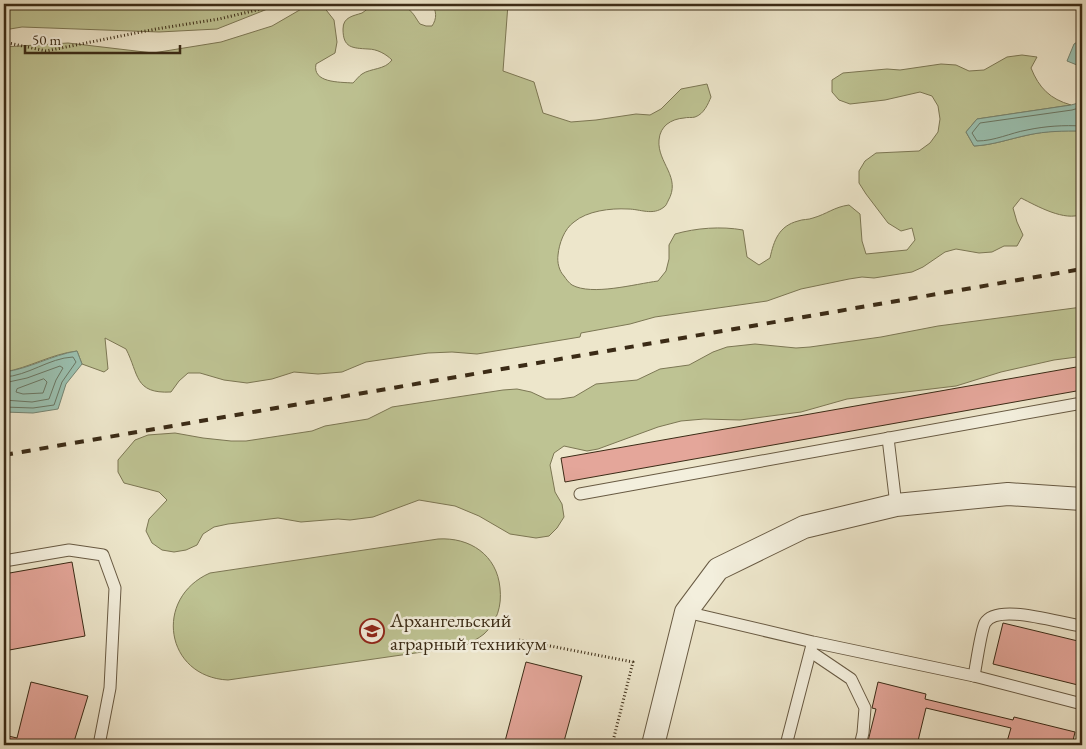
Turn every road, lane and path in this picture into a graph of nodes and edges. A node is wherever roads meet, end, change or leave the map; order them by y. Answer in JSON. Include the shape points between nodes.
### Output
{"nodes":[{"id":1,"x":282,"y":4,"type":"edge"},
{"id":2,"x":4,"y":42,"type":"edge"},
{"id":3,"x":1082,"y":403,"type":"edge"},
{"id":4,"x":888,"y":438,"type":"junction"},
{"id":5,"x":580,"y":494,"type":"dead end"},
{"id":6,"x":1082,"y":500,"type":"edge"},
{"id":7,"x":896,"y":505,"type":"junction"},
{"id":8,"x":4,"y":561,"type":"edge"},
{"id":9,"x":686,"y":612,"type":"junction"},
{"id":10,"x":1082,"y":626,"type":"edge"},
{"id":11,"x":519,"y":640,"type":"dead end"},
{"id":12,"x":812,"y":647,"type":"junction"},
{"id":13,"x":974,"y":676,"type":"junction"},
{"id":14,"x":1082,"y":704,"type":"edge"},
{"id":15,"x":98,"y":745,"type":"edge"},
{"id":16,"x":612,"y":745,"type":"edge"},
{"id":17,"x":653,"y":745,"type":"edge"},
{"id":18,"x":786,"y":745,"type":"edge"},
{"id":19,"x":860,"y":745,"type":"edge"}],
"edges":[{"from":1,"to":2,"type":"path","via":[[46,51]]},
{"from":3,"to":4,"type":"lane"},
{"from":4,"to":5,"type":"lane"},
{"from":4,"to":7,"type":"lane"},
{"from":6,"to":7,"type":"street","via":[[1008,494]]},
{"from":7,"to":9,"type":"street","via":[[804,527],[718,569]]},
{"from":8,"to":15,"type":"lane","via":[[69,550],[103,555],[114,588],[110,688]]},
{"from":9,"to":12,"type":"lane"},
{"from":9,"to":17,"type":"street"},
{"from":10,"to":13,"type":"lane","via":[[1007,613],[992,616],[985,623]]},
{"from":11,"to":16,"type":"path","via":[[633,662]]},
{"from":12,"to":13,"type":"lane"},
{"from":12,"to":18,"type":"lane"},
{"from":12,"to":19,"type":"lane","via":[[851,679],[864,708]]},
{"from":13,"to":14,"type":"lane"}]}
